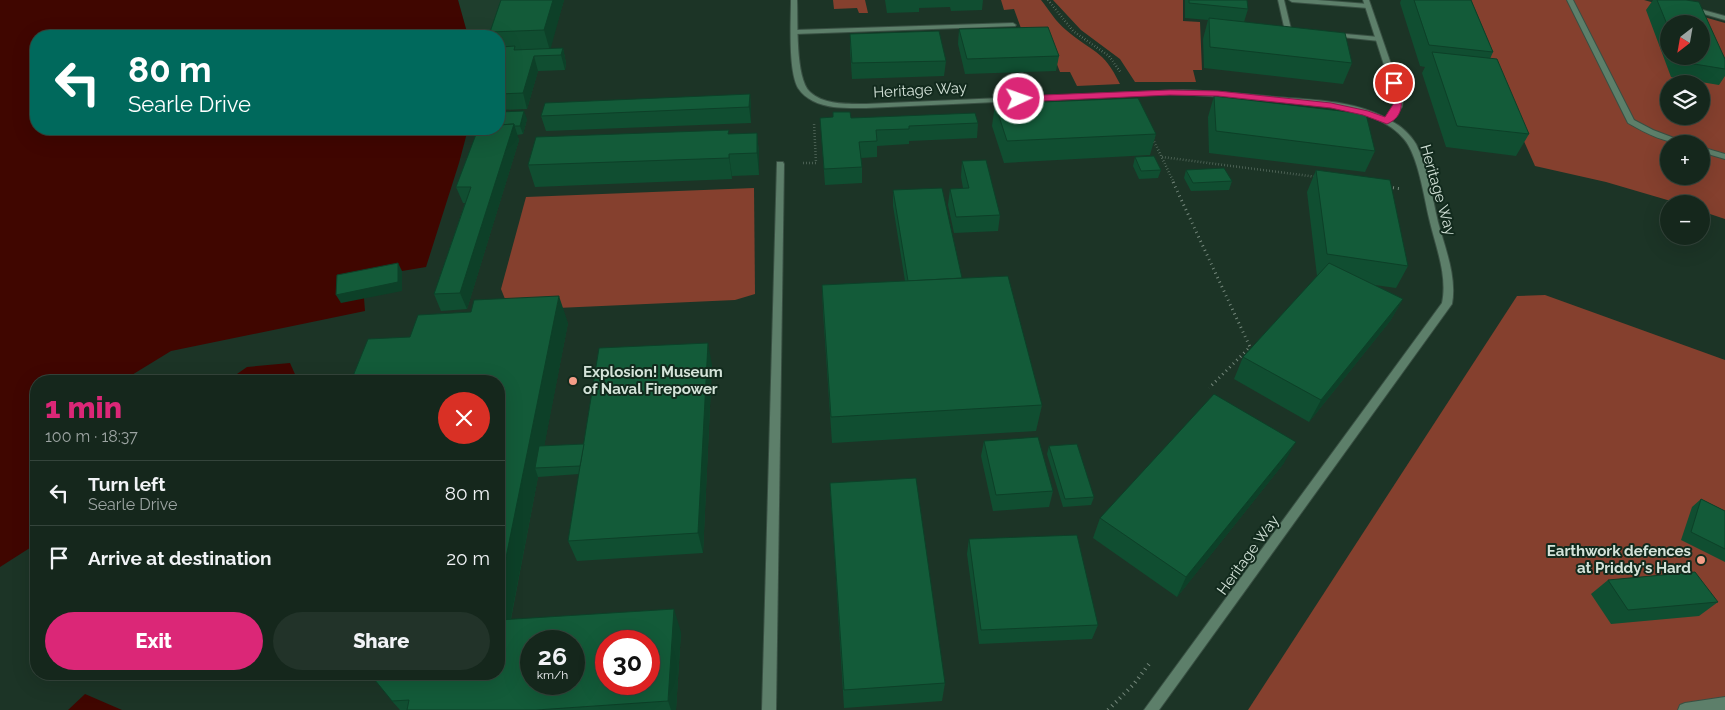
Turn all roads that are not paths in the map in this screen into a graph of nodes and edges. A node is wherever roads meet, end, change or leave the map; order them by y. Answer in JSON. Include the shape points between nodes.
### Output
{"nodes":[{"id":1,"x":794,"y":0,"type":"edge"},
{"id":2,"x":1281,"y":0,"type":"edge"},
{"id":3,"x":1292,"y":0,"type":"edge"},
{"id":4,"x":1570,"y":0,"type":"edge"},
{"id":5,"x":1367,"y":3,"type":"edge"},
{"id":6,"x":1680,"y":5,"type":"edge"},
{"id":7,"x":1725,"y":18,"type":"edge"},
{"id":8,"x":1013,"y":24,"type":"dead end"},
{"id":9,"x":795,"y":32,"type":"junction"},
{"id":10,"x":1306,"y":33,"type":"edge"},
{"id":11,"x":1324,"y":34,"type":"edge"},
{"id":12,"x":1379,"y":39,"type":"junction"},
{"id":13,"x":1387,"y":121,"type":"junction"},
{"id":14,"x":1660,"y":135,"type":"edge"},
{"id":15,"x":1710,"y":152,"type":"edge"},
{"id":16,"x":1725,"y":157,"type":"edge"},
{"id":17,"x":780,"y":164,"type":"road end"},
{"id":18,"x":1725,"y":704,"type":"edge"},
{"id":19,"x":769,"y":710,"type":"edge"},
{"id":20,"x":1151,"y":710,"type":"edge"},
{"id":21,"x":1685,"y":710,"type":"edge"}],
"edges":[{"from":1,"to":9,"type":"street"},
{"from":2,"to":10,"type":"street","via":[[1288,31]]},
{"from":3,"to":5,"type":"street"},
{"from":4,"to":14,"type":"street","via":[[1631,121]]},
{"from":5,"to":12,"type":"street"},
{"from":6,"to":7,"type":"street"},
{"from":8,"to":9,"type":"street"},
{"from":9,"to":13,"type":"street","name":"Heritage Way","via":[[800,86],[812,97],[835,104],[866,106],[1198,92],[1346,108]]},
{"from":11,"to":12,"type":"street"},
{"from":12,"to":13,"type":"street","via":[[1399,99],[1398,108]]},
{"from":13,"to":20,"type":"street","name":"Heritage Way","via":[[1411,143],[1450,288],[1448,304]]},
{"from":15,"to":16,"type":"street"},
{"from":17,"to":19,"type":"street"},
{"from":18,"to":21,"type":"street"}]}
